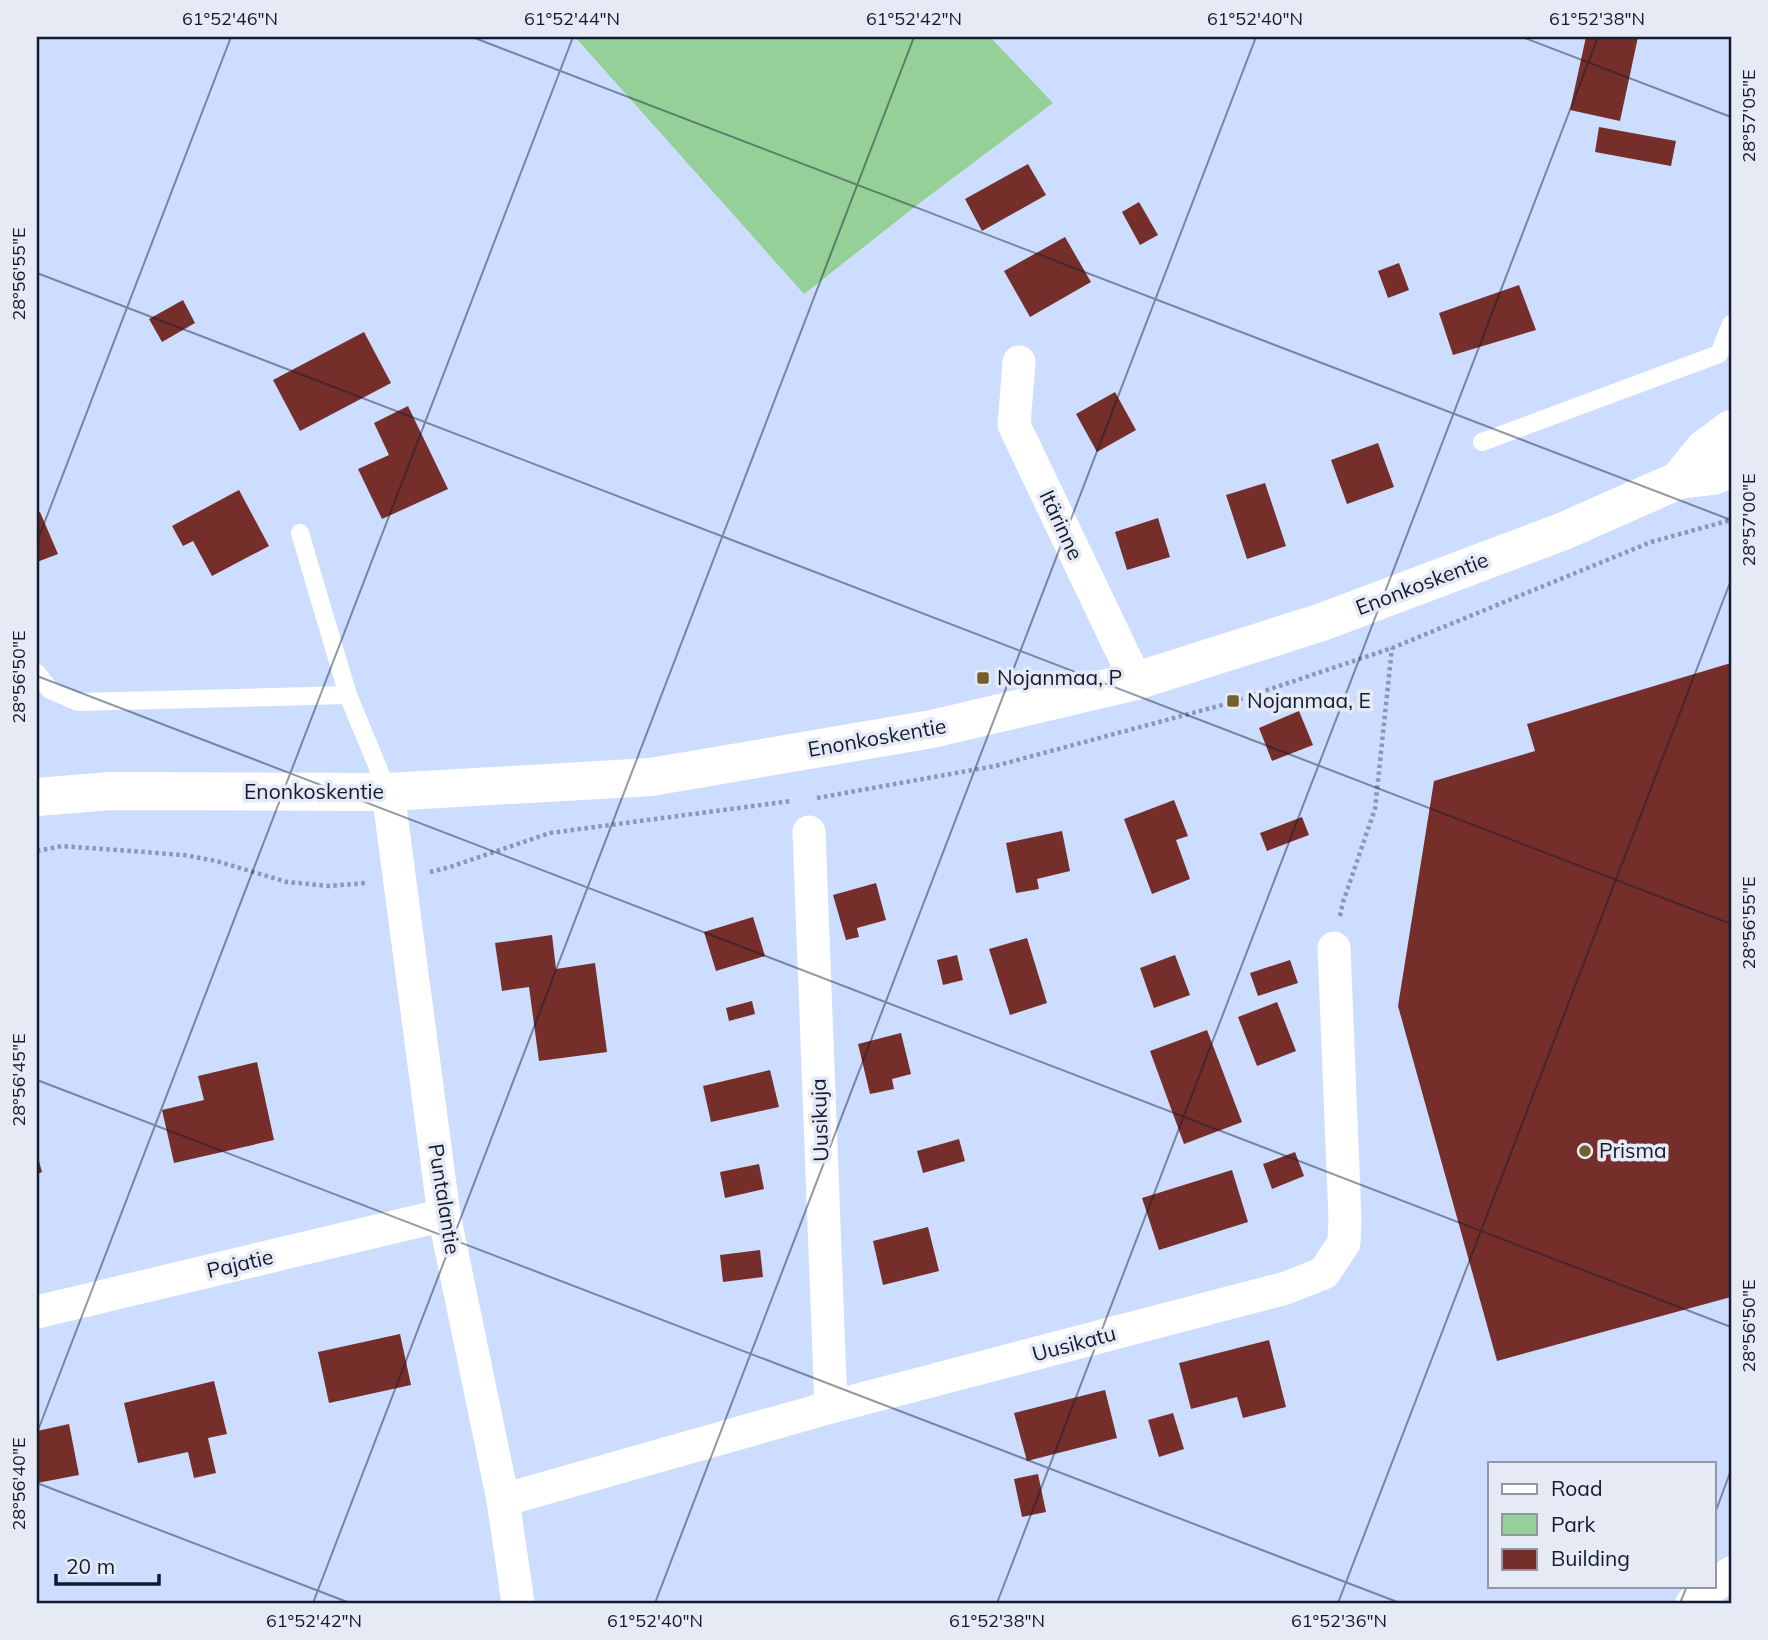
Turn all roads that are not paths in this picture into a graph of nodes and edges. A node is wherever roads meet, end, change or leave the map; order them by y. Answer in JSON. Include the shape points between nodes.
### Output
{"nodes":[{"id":1,"x":1731,"y":324,"type":"edge"},
{"id":2,"x":1019,"y":362,"type":"dead end"},
{"id":3,"x":1731,"y":429,"type":"edge"},
{"id":4,"x":1482,"y":442,"type":"dead end"},
{"id":5,"x":1731,"y":469,"type":"edge"},
{"id":6,"x":1679,"y":480,"type":"junction"},
{"id":7,"x":300,"y":533,"type":"dead end"},
{"id":8,"x":37,"y":673,"type":"edge"},
{"id":9,"x":1136,"y":681,"type":"junction"},
{"id":10,"x":348,"y":695,"type":"junction"},
{"id":11,"x":388,"y":792,"type":"junction"},
{"id":12,"x":37,"y":797,"type":"edge"},
{"id":13,"x":809,"y":832,"type":"dead end"},
{"id":14,"x":1334,"y":948,"type":"road end"},
{"id":15,"x":444,"y":1215,"type":"junction"},
{"id":16,"x":37,"y":1312,"type":"edge"},
{"id":17,"x":831,"y":1407,"type":"junction"},
{"id":18,"x":503,"y":1500,"type":"junction"},
{"id":19,"x":1731,"y":1573,"type":"edge"},
{"id":20,"x":1716,"y":1585,"type":"edge"},
{"id":21,"x":1712,"y":1588,"type":"edge"},
{"id":22,"x":518,"y":1603,"type":"edge"},
{"id":23,"x":1692,"y":1603,"type":"edge"}],
"edges":[{"from":1,"to":4,"type":"lane","via":[[1718,354]]},
{"from":2,"to":9,"type":"street","name":"Itärinne","via":[[1014,425]]},
{"from":3,"to":6,"type":"main road","name":"Enonkoskentie","via":[[1704,449]]},
{"from":5,"to":6,"type":"main road","name":"Enonkoskentie"},
{"from":6,"to":9,"type":"main road","name":"Enonkoskentie","via":[[1564,531],[1322,621]]},
{"from":7,"to":10,"type":"lane"},
{"from":8,"to":10,"type":"lane","via":[[50,690],[78,702]]},
{"from":9,"to":11,"type":"main road","name":"Enonkoskentie","via":[[932,729],[651,777]]},
{"from":10,"to":11,"type":"lane"},
{"from":11,"to":12,"type":"main road","name":"Enonkoskentie","via":[[111,791]]},
{"from":11,"to":15,"type":"street","name":"Puntalantie"},
{"from":13,"to":17,"type":"street","name":"Uusikuja"},
{"from":14,"to":17,"type":"street","name":"Uusikatu","via":[[1345,1218],[1344,1243],[1324,1273],[1286,1288]]},
{"from":15,"to":16,"type":"street","name":"Pajatie"},
{"from":15,"to":18,"type":"street","name":"Puntalantie"},
{"from":17,"to":18,"type":"street","name":"Uusikatu"},
{"from":18,"to":22,"type":"street","name":"Puntalantie"},
{"from":19,"to":20,"type":"street"},
{"from":21,"to":23,"type":"street"}]}
